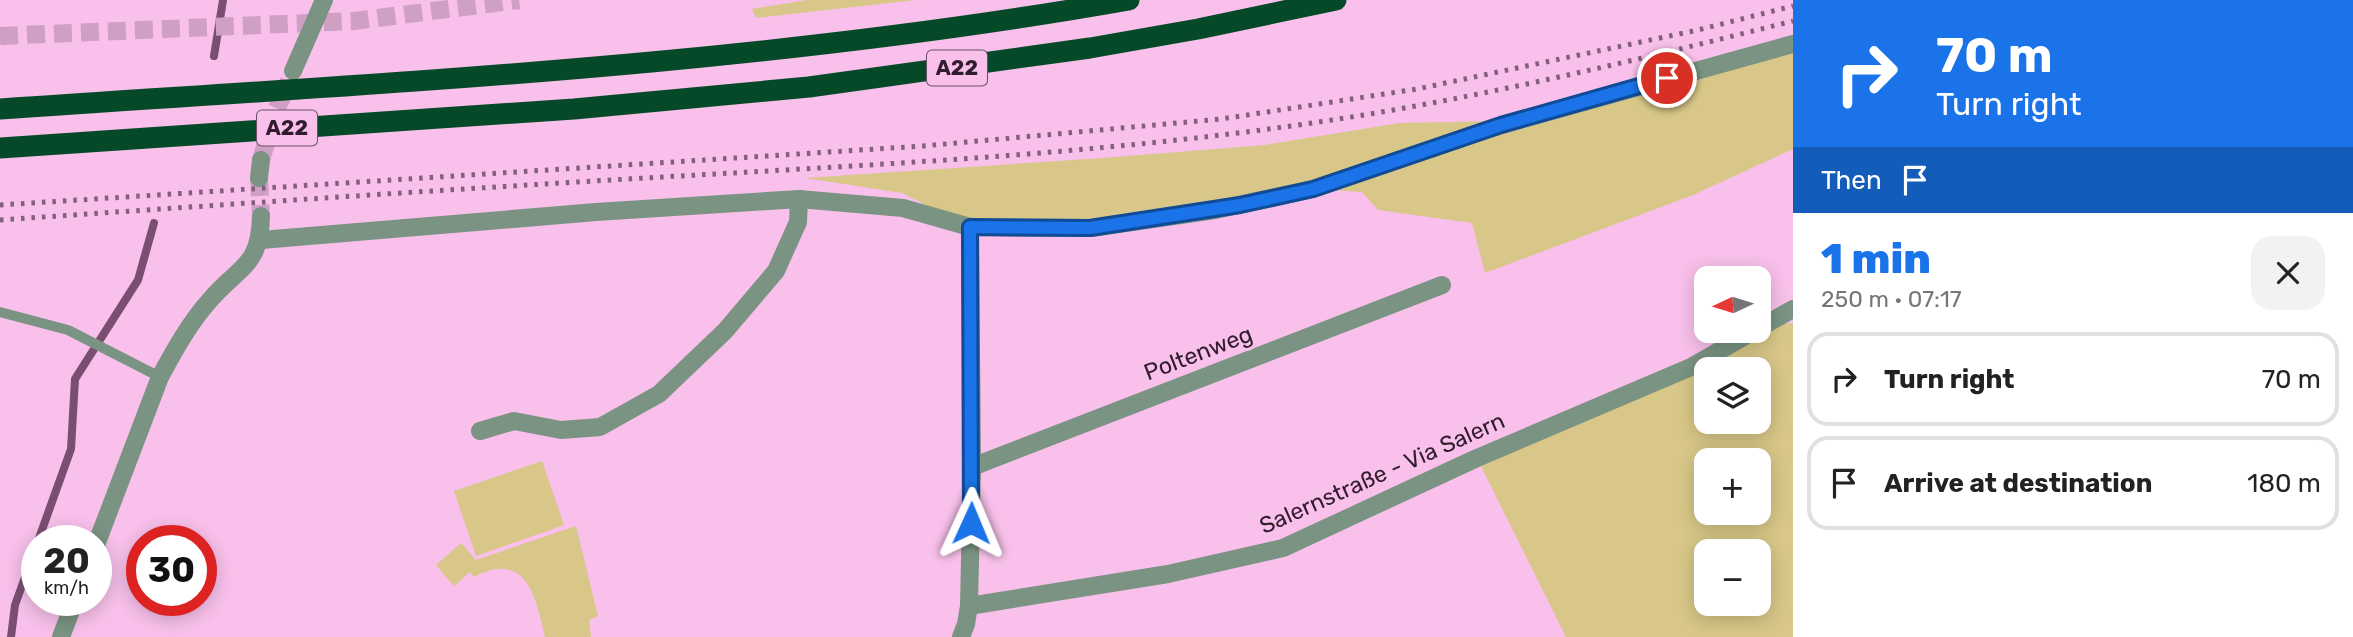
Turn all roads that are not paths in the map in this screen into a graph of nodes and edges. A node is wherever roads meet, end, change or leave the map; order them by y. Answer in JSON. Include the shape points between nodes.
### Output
{"nodes":[{"id":1,"x":324,"y":0,"type":"edge"},
{"id":2,"x":1129,"y":0,"type":"edge"},
{"id":3,"x":1336,"y":0,"type":"edge"},
{"id":4,"x":1793,"y":44,"type":"edge"},
{"id":5,"x":293,"y":71,"type":"tunnel mouth"},
{"id":6,"x":0,"y":109,"type":"edge"},
{"id":7,"x":0,"y":148,"type":"edge"},
{"id":8,"x":799,"y":199,"type":"junction"},
{"id":9,"x":261,"y":216,"type":"tunnel mouth"},
{"id":10,"x":970,"y":227,"type":"junction"},
{"id":11,"x":261,"y":240,"type":"junction"},
{"id":12,"x":1442,"y":285,"type":"dead end"},
{"id":13,"x":1793,"y":309,"type":"edge"},
{"id":14,"x":0,"y":312,"type":"edge"},
{"id":15,"x":1771,"y":321,"type":"edge"},
{"id":16,"x":1733,"y":343,"type":"edge"},
{"id":17,"x":160,"y":377,"type":"junction"},
{"id":18,"x":480,"y":431,"type":"dead end"},
{"id":19,"x":972,"y":467,"type":"junction"},
{"id":20,"x":104,"y":525,"type":"edge"},
{"id":21,"x":968,"y":606,"type":"junction"},
{"id":22,"x":69,"y":616,"type":"edge"},
{"id":23,"x":61,"y":637,"type":"edge"},
{"id":24,"x":961,"y":637,"type":"edge"}],
"edges":[{"from":1,"to":5,"type":"street"},
{"from":2,"to":6,"type":"highway","number":"A22","via":[[949,29],[566,70]]},
{"from":3,"to":7,"type":"highway","number":"A22","via":[[1090,48],[809,87],[574,109]]},
{"from":4,"to":10,"type":"street","via":[[1501,125],[1313,189],[1215,210],[1090,228]]},
{"from":8,"to":10,"type":"street","via":[[902,208]]},
{"from":8,"to":11,"type":"street"},
{"from":8,"to":18,"type":"street","via":[[798,222],[776,271],[725,331],[659,394],[600,427],[561,430],[514,421]]},
{"from":9,"to":11,"type":"street"},
{"from":10,"to":19,"type":"street"},
{"from":11,"to":17,"type":"street","via":[[250,261],[209,300]]},
{"from":12,"to":19,"type":"street","name":"Poltenweg"},
{"from":13,"to":15,"type":"street"},
{"from":14,"to":17,"type":"lane","via":[[68,330]]},
{"from":16,"to":21,"type":"street","name":"Salernstraße - Via Salern","via":[[1691,367],[1477,458],[1283,548],[1168,574]]},
{"from":17,"to":20,"type":"street"},
{"from":19,"to":21,"type":"street"},
{"from":21,"to":24,"type":"street"},
{"from":22,"to":23,"type":"street"}]}
